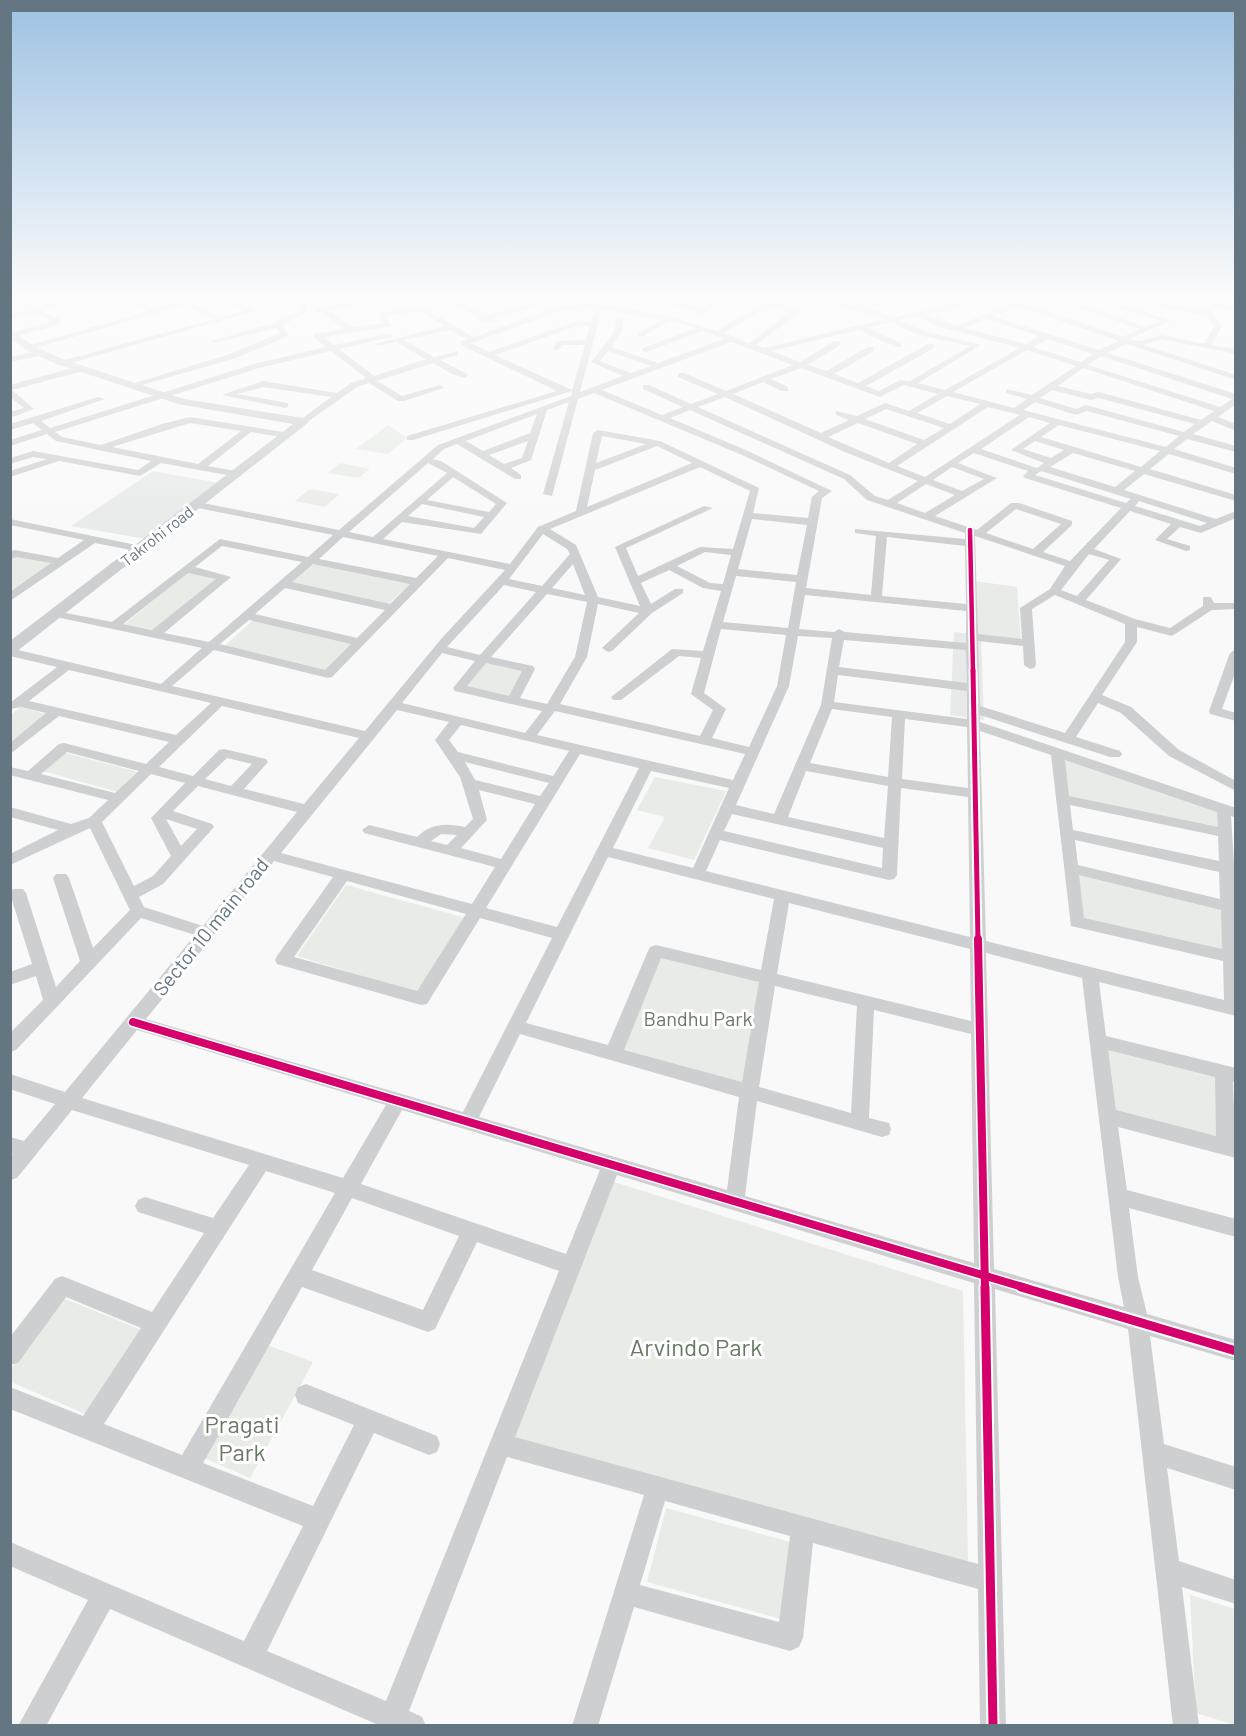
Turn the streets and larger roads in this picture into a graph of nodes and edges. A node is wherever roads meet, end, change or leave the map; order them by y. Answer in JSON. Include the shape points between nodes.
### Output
{"nodes":[{"id":1,"x":40,"y":381,"type":"edge"},
{"id":2,"x":119,"y":381,"type":"edge"},
{"id":3,"x":146,"y":381,"type":"edge"},
{"id":4,"x":206,"y":381,"type":"edge"},
{"id":5,"x":365,"y":381,"type":"edge"},
{"id":6,"x":374,"y":381,"type":"edge"},
{"id":7,"x":544,"y":381,"type":"edge"},
{"id":8,"x":579,"y":381,"type":"edge"},
{"id":9,"x":623,"y":381,"type":"edge"},
{"id":10,"x":695,"y":381,"type":"edge"},
{"id":11,"x":760,"y":381,"type":"edge"},
{"id":12,"x":765,"y":381,"type":"edge"},
{"id":13,"x":845,"y":381,"type":"edge"},
{"id":14,"x":868,"y":381,"type":"edge"},
{"id":15,"x":916,"y":381,"type":"edge"},
{"id":16,"x":966,"y":381,"type":"edge"},
{"id":17,"x":1060,"y":381,"type":"edge"},
{"id":18,"x":1129,"y":381,"type":"edge"},
{"id":19,"x":1185,"y":381,"type":"edge"},
{"id":20,"x":911,"y":384,"type":"junction"},
{"id":21,"x":132,"y":385,"type":"junction"},
{"id":22,"x":859,"y":386,"type":"junction"},
{"id":23,"x":646,"y":387,"type":"dead end"},
{"id":24,"x":1051,"y":387,"type":"junction"},
{"id":25,"x":440,"y":388,"type":"dead end"},
{"id":26,"x":785,"y":389,"type":"dead end"},
{"id":27,"x":10,"y":390,"type":"edge"},
{"id":28,"x":564,"y":391,"type":"junction"},
{"id":29,"x":597,"y":391,"type":"junction"},
{"id":30,"x":1009,"y":391,"type":"dead end"},
{"id":31,"x":87,"y":392,"type":"dead end"},
{"id":32,"x":576,"y":394,"type":"junction"},
{"id":33,"x":725,"y":394,"type":"junction"},
{"id":34,"x":945,"y":394,"type":"junction"},
{"id":35,"x":160,"y":395,"type":"junction"},
{"id":36,"x":339,"y":396,"type":"junction"},
{"id":37,"x":1236,"y":398,"type":"edge"},
{"id":38,"x":101,"y":399,"type":"junction"},
{"id":39,"x":1033,"y":399,"type":"junction"},
{"id":40,"x":285,"y":405,"type":"dead end"},
{"id":41,"x":985,"y":405,"type":"junction"},
{"id":42,"x":125,"y":406,"type":"junction"},
{"id":43,"x":693,"y":406,"type":"junction"},
{"id":44,"x":1219,"y":410,"type":"junction"},
{"id":45,"x":543,"y":411,"type":"junction"},
{"id":46,"x":1014,"y":412,"type":"junction"},
{"id":47,"x":839,"y":413,"type":"dead end"},
{"id":48,"x":909,"y":414,"type":"junction"},
{"id":49,"x":10,"y":415,"type":"edge"},
{"id":50,"x":1026,"y":415,"type":"junction"},
{"id":51,"x":1211,"y":417,"type":"junction"},
{"id":52,"x":662,"y":418,"type":"junction"},
{"id":53,"x":34,"y":420,"type":"junction"},
{"id":54,"x":856,"y":420,"type":"junction"},
{"id":55,"x":303,"y":422,"type":"junction"},
{"id":56,"x":1056,"y":422,"type":"junction"},
{"id":57,"x":1202,"y":423,"type":"junction"},
{"id":58,"x":10,"y":427,"type":"edge"},
{"id":59,"x":951,"y":427,"type":"junction"},
{"id":60,"x":249,"y":429,"type":"junction"},
{"id":61,"x":1236,"y":429,"type":"edge"},
{"id":62,"x":47,"y":431,"type":"junction"},
{"id":63,"x":1019,"y":433,"type":"junction"},
{"id":64,"x":1187,"y":434,"type":"junction"},
{"id":65,"x":287,"y":435,"type":"junction"},
{"id":66,"x":534,"y":435,"type":"junction"},
{"id":67,"x":821,"y":437,"type":"junction"},
{"id":68,"x":410,"y":438,"type":"dead end"},
{"id":69,"x":459,"y":441,"type":"junction"},
{"id":70,"x":10,"y":443,"type":"edge"},
{"id":71,"x":657,"y":443,"type":"junction"},
{"id":72,"x":925,"y":444,"type":"junction"},
{"id":73,"x":101,"y":448,"type":"junction"},
{"id":74,"x":973,"y":449,"type":"junction"},
{"id":75,"x":1072,"y":449,"type":"junction"},
{"id":76,"x":1236,"y":449,"type":"edge"},
{"id":77,"x":1167,"y":450,"type":"junction"},
{"id":78,"x":482,"y":455,"type":"junction"},
{"id":79,"x":58,"y":459,"type":"junction"},
{"id":80,"x":159,"y":459,"type":"junction"},
{"id":81,"x":837,"y":459,"type":"junction"},
{"id":82,"x":426,"y":460,"type":"junction"},
{"id":83,"x":10,"y":461,"type":"edge"},
{"id":84,"x":1052,"y":462,"type":"junction"},
{"id":85,"x":701,"y":463,"type":"junction"},
{"id":86,"x":951,"y":464,"type":"junction"},
{"id":87,"x":200,"y":467,"type":"junction"},
{"id":88,"x":889,"y":467,"type":"junction"},
{"id":89,"x":503,"y":468,"type":"junction"},
{"id":90,"x":591,"y":468,"type":"junction"},
{"id":91,"x":1234,"y":468,"type":"edge"},
{"id":92,"x":1039,"y":470,"type":"junction"},
{"id":93,"x":1144,"y":471,"type":"junction"},
{"id":94,"x":453,"y":472,"type":"junction"},
{"id":95,"x":10,"y":474,"type":"edge"},
{"id":96,"x":238,"y":474,"type":"junction"},
{"id":97,"x":518,"y":477,"type":"dead end"},
{"id":98,"x":926,"y":480,"type":"junction"},
{"id":99,"x":1117,"y":491,"type":"junction"},
{"id":100,"x":548,"y":494,"type":"dead end"},
{"id":101,"x":963,"y":495,"type":"junction"},
{"id":102,"x":1137,"y":498,"type":"junction"},
{"id":103,"x":1236,"y":498,"type":"edge"},
{"id":104,"x":420,"y":501,"type":"junction"},
{"id":105,"x":889,"y":504,"type":"junction"},
{"id":106,"x":198,"y":506,"type":"junction"},
{"id":107,"x":708,"y":508,"type":"dead end"},
{"id":108,"x":1126,"y":508,"type":"junction"},
{"id":109,"x":1236,"y":514,"type":"edge"},
{"id":110,"x":580,"y":515,"type":"junction"},
{"id":111,"x":492,"y":516,"type":"junction"},
{"id":112,"x":748,"y":516,"type":"junction"},
{"id":113,"x":927,"y":516,"type":"junction"},
{"id":114,"x":400,"y":518,"type":"junction"},
{"id":115,"x":10,"y":522,"type":"edge"},
{"id":116,"x":813,"y":522,"type":"junction"},
{"id":117,"x":1178,"y":523,"type":"junction"},
{"id":118,"x":1216,"y":523,"type":"junction"},
{"id":119,"x":542,"y":529,"type":"junction"},
{"id":120,"x":859,"y":531,"type":"dead end"},
{"id":121,"x":882,"y":533,"type":"junction"},
{"id":122,"x":342,"y":534,"type":"junction"},
{"id":123,"x":974,"y":536,"type":"junction"},
{"id":124,"x":93,"y":539,"type":"junction"},
{"id":125,"x":374,"y":541,"type":"junction"},
{"id":126,"x":1186,"y":548,"type":"dead end"},
{"id":127,"x":141,"y":549,"type":"junction"},
{"id":128,"x":1086,"y":550,"type":"junction"},
{"id":129,"x":1036,"y":552,"type":"junction"},
{"id":130,"x":738,"y":553,"type":"junction"},
{"id":131,"x":10,"y":555,"type":"edge"},
{"id":132,"x":445,"y":555,"type":"junction"},
{"id":133,"x":574,"y":556,"type":"junction"},
{"id":134,"x":311,"y":561,"type":"junction"},
{"id":135,"x":60,"y":562,"type":"junction"},
{"id":136,"x":1072,"y":565,"type":"junction"},
{"id":137,"x":669,"y":566,"type":"junction"},
{"id":138,"x":513,"y":568,"type":"junction"},
{"id":139,"x":186,"y":569,"type":"junction"},
{"id":140,"x":732,"y":572,"type":"junction"},
{"id":141,"x":501,"y":581,"type":"junction"},
{"id":142,"x":418,"y":582,"type":"junction"},
{"id":143,"x":635,"y":582,"type":"junction"},
{"id":144,"x":284,"y":584,"type":"junction"},
{"id":145,"x":799,"y":585,"type":"junction"},
{"id":146,"x":728,"y":588,"type":"junction"},
{"id":147,"x":542,"y":590,"type":"junction"},
{"id":148,"x":679,"y":591,"type":"dead end"},
{"id":149,"x":1054,"y":591,"type":"junction"},
{"id":150,"x":10,"y":598,"type":"edge"},
{"id":151,"x":876,"y":599,"type":"junction"},
{"id":152,"x":593,"y":600,"type":"junction"},
{"id":153,"x":1078,"y":602,"type":"junction"},
{"id":154,"x":1234,"y":606,"type":"dead end"},
{"id":155,"x":393,"y":608,"type":"junction"},
{"id":156,"x":972,"y":608,"type":"junction"},
{"id":157,"x":648,"y":611,"type":"junction"},
{"id":158,"x":56,"y":614,"type":"junction"},
{"id":159,"x":247,"y":616,"type":"junction"},
{"id":160,"x":1131,"y":622,"type":"junction"},
{"id":161,"x":717,"y":625,"type":"junction"},
{"id":162,"x":114,"y":626,"type":"junction"},
{"id":163,"x":794,"y":633,"type":"junction"},
{"id":164,"x":838,"y":633,"type":"junction"},
{"id":165,"x":156,"y":634,"type":"junction"},
{"id":166,"x":360,"y":642,"type":"junction"},
{"id":167,"x":972,"y":642,"type":"junction"},
{"id":168,"x":1028,"y":643,"type":"junction"},
{"id":169,"x":212,"y":646,"type":"junction"},
{"id":170,"x":608,"y":648,"type":"dead end"},
{"id":171,"x":440,"y":649,"type":"junction"},
{"id":172,"x":10,"y":650,"type":"edge"},
{"id":173,"x":1236,"y":653,"type":"edge"},
{"id":174,"x":708,"y":656,"type":"junction"},
{"id":175,"x":483,"y":659,"type":"junction"},
{"id":176,"x":67,"y":665,"type":"junction"},
{"id":177,"x":1030,"y":665,"type":"dead end"},
{"id":178,"x":832,"y":670,"type":"junction"},
{"id":179,"x":163,"y":688,"type":"junction"},
{"id":180,"x":973,"y":688,"type":"junction"},
{"id":181,"x":617,"y":697,"type":"dead end"},
{"id":182,"x":1095,"y":697,"type":"junction"},
{"id":183,"x":513,"y":700,"type":"junction"},
{"id":184,"x":220,"y":701,"type":"junction"},
{"id":185,"x":393,"y":705,"type":"junction"},
{"id":186,"x":827,"y":705,"type":"junction"},
{"id":187,"x":15,"y":706,"type":"edge"},
{"id":188,"x":551,"y":708,"type":"junction"},
{"id":189,"x":57,"y":711,"type":"junction"},
{"id":190,"x":900,"y":714,"type":"junction"},
{"id":191,"x":973,"y":716,"type":"junction"},
{"id":192,"x":1236,"y":717,"type":"edge"},
{"id":193,"x":458,"y":720,"type":"junction"},
{"id":194,"x":368,"y":736,"type":"junction"},
{"id":195,"x":529,"y":737,"type":"junction"},
{"id":196,"x":1068,"y":739,"type":"junction"},
{"id":197,"x":178,"y":740,"type":"junction"},
{"id":198,"x":704,"y":741,"type":"junction"},
{"id":199,"x":577,"y":748,"type":"junction"},
{"id":200,"x":10,"y":750,"type":"edge"},
{"id":201,"x":754,"y":752,"type":"junction"},
{"id":202,"x":1057,"y":753,"type":"junction"},
{"id":203,"x":454,"y":754,"type":"junction"},
{"id":204,"x":1115,"y":754,"type":"dead end"},
{"id":205,"x":647,"y":766,"type":"junction"},
{"id":206,"x":802,"y":766,"type":"junction"},
{"id":207,"x":149,"y":768,"type":"junction"},
{"id":208,"x":10,"y":771,"type":"edge"},
{"id":209,"x":31,"y":776,"type":"junction"},
{"id":210,"x":196,"y":780,"type":"junction"},
{"id":211,"x":557,"y":781,"type":"junction"},
{"id":212,"x":469,"y":783,"type":"junction"},
{"id":213,"x":895,"y":783,"type":"junction"},
{"id":214,"x":739,"y":786,"type":"junction"},
{"id":215,"x":1236,"y":788,"type":"edge"},
{"id":216,"x":234,"y":790,"type":"junction"},
{"id":217,"x":975,"y":793,"type":"junction"},
{"id":218,"x":118,"y":798,"type":"junction"},
{"id":219,"x":1062,"y":799,"type":"junction"},
{"id":220,"x":545,"y":802,"type":"junction"},
{"id":221,"x":728,"y":808,"type":"junction"},
{"id":222,"x":307,"y":810,"type":"junction"},
{"id":223,"x":1230,"y":811,"type":"edge"},
{"id":224,"x":10,"y":812,"type":"edge"},
{"id":225,"x":163,"y":813,"type":"junction"},
{"id":226,"x":780,"y":820,"type":"junction"},
{"id":227,"x":94,"y":821,"type":"junction"},
{"id":228,"x":72,"y":829,"type":"junction"},
{"id":229,"x":369,"y":830,"type":"dead end"},
{"id":230,"x":468,"y":832,"type":"junction"},
{"id":231,"x":1066,"y":833,"type":"junction"},
{"id":232,"x":1225,"y":833,"type":"junction"},
{"id":233,"x":716,"y":834,"type":"junction"},
{"id":234,"x":420,"y":843,"type":"junction"},
{"id":235,"x":891,"y":845,"type":"junction"},
{"id":236,"x":450,"y":851,"type":"junction"},
{"id":237,"x":604,"y":851,"type":"junction"},
{"id":238,"x":270,"y":855,"type":"junction"},
{"id":239,"x":179,"y":857,"type":"junction"},
{"id":240,"x":10,"y":860,"type":"edge"},
{"id":241,"x":506,"y":865,"type":"junction"},
{"id":242,"x":1070,"y":868,"type":"junction"},
{"id":243,"x":1227,"y":868,"type":"junction"},
{"id":244,"x":343,"y":875,"type":"junction"},
{"id":245,"x":697,"y":875,"type":"junction"},
{"id":246,"x":62,"y":878,"type":"dead end"},
{"id":247,"x":18,"y":893,"type":"dead end"},
{"id":248,"x":130,"y":895,"type":"junction"},
{"id":249,"x":782,"y":897,"type":"junction"},
{"id":250,"x":1228,"y":906,"type":"junction"},
{"id":251,"x":138,"y":911,"type":"junction"},
{"id":252,"x":476,"y":913,"type":"junction"},
{"id":253,"x":207,"y":933,"type":"junction"},
{"id":254,"x":560,"y":934,"type":"junction"},
{"id":255,"x":977,"y":943,"type":"junction"},
{"id":256,"x":1233,"y":957,"type":"edge"},
{"id":257,"x":89,"y":962,"type":"junction"},
{"id":258,"x":41,"y":967,"type":"junction"},
{"id":259,"x":1090,"y":975,"type":"junction"},
{"id":260,"x":769,"y":978,"type":"junction"},
{"id":261,"x":10,"y":979,"type":"edge"},
{"id":262,"x":52,"y":1002,"type":"junction"},
{"id":263,"x":866,"y":1002,"type":"junction"},
{"id":264,"x":1234,"y":1010,"type":"edge"},
{"id":265,"x":133,"y":1022,"type":"junction"},
{"id":266,"x":514,"y":1026,"type":"junction"},
{"id":267,"x":978,"y":1029,"type":"junction"},
{"id":268,"x":1098,"y":1041,"type":"junction"},
{"id":269,"x":10,"y":1045,"type":"edge"},
{"id":270,"x":613,"y":1054,"type":"junction"},
{"id":271,"x":1230,"y":1074,"type":"edge"},
{"id":272,"x":10,"y":1081,"type":"edge"},
{"id":273,"x":749,"y":1092,"type":"junction"},
{"id":274,"x":68,"y":1101,"type":"junction"},
{"id":275,"x":398,"y":1101,"type":"junction"},
{"id":276,"x":1108,"y":1116,"type":"junction"},
{"id":277,"x":467,"y":1122,"type":"junction"},
{"id":278,"x":860,"y":1122,"type":"junction"},
{"id":279,"x":882,"y":1129,"type":"dead end"},
{"id":280,"x":20,"y":1148,"type":"edge"},
{"id":281,"x":1230,"y":1148,"type":"edge"},
{"id":282,"x":262,"y":1161,"type":"junction"},
{"id":283,"x":611,"y":1165,"type":"junction"},
{"id":284,"x":10,"y":1172,"type":"edge"},
{"id":285,"x":348,"y":1188,"type":"junction"},
{"id":286,"x":1118,"y":1196,"type":"junction"},
{"id":287,"x":735,"y":1202,"type":"junction"},
{"id":288,"x":145,"y":1206,"type":"dead end"},
{"id":289,"x":1236,"y":1228,"type":"edge"},
{"id":290,"x":218,"y":1229,"type":"junction"},
{"id":291,"x":472,"y":1231,"type":"junction"},
{"id":292,"x":572,"y":1266,"type":"junction"},
{"id":293,"x":297,"y":1275,"type":"junction"},
{"id":294,"x":983,"y":1276,"type":"junction"},
{"id":295,"x":1138,"y":1322,"type":"junction"},
{"id":296,"x":156,"y":1324,"type":"junction"},
{"id":297,"x":1236,"y":1350,"type":"edge"},
{"id":298,"x":10,"y":1355,"type":"edge"},
{"id":299,"x":306,"y":1395,"type":"dead end"},
{"id":300,"x":10,"y":1398,"type":"edge"},
{"id":301,"x":369,"y":1420,"type":"junction"},
{"id":302,"x":88,"y":1428,"type":"junction"},
{"id":303,"x":501,"y":1443,"type":"junction"},
{"id":304,"x":429,"y":1444,"type":"dead end"},
{"id":305,"x":1154,"y":1452,"type":"junction"},
{"id":306,"x":187,"y":1468,"type":"junction"},
{"id":307,"x":1236,"y":1479,"type":"edge"},
{"id":308,"x":658,"y":1487,"type":"junction"},
{"id":309,"x":318,"y":1520,"type":"junction"},
{"id":310,"x":803,"y":1528,"type":"junction"},
{"id":311,"x":10,"y":1554,"type":"edge"},
{"id":312,"x":1168,"y":1570,"type":"junction"},
{"id":313,"x":990,"y":1580,"type":"junction"},
{"id":314,"x":1236,"y":1592,"type":"edge"},
{"id":315,"x":626,"y":1593,"type":"junction"},
{"id":316,"x":104,"y":1595,"type":"junction"},
{"id":317,"x":250,"y":1657,"type":"junction"},
{"id":318,"x":403,"y":1721,"type":"edge"},
{"id":319,"x":31,"y":1725,"type":"edge"},
{"id":320,"x":585,"y":1725,"type":"edge"},
{"id":321,"x":993,"y":1725,"type":"edge"},
{"id":322,"x":1186,"y":1725,"type":"edge"}],
"edges":[{"from":1,"to":27,"type":"street"},
{"from":2,"to":21,"type":"street"},
{"from":3,"to":21,"type":"street"},
{"from":4,"to":35,"type":"street"},
{"from":5,"to":36,"type":"street"},
{"from":6,"to":25,"type":"street","via":[[401,399]]},
{"from":7,"to":28,"type":"street"},
{"from":8,"to":32,"type":"street"},
{"from":9,"to":29,"type":"street"},
{"from":10,"to":33,"type":"street"},
{"from":11,"to":33,"type":"street"},
{"from":12,"to":26,"type":"street"},
{"from":13,"to":22,"type":"street"},
{"from":14,"to":22,"type":"street"},
{"from":15,"to":20,"type":"street"},
{"from":16,"to":34,"type":"street"},
{"from":17,"to":24,"type":"street"},
{"from":18,"to":44,"type":"street"},
{"from":19,"to":37,"type":"street"},
{"from":20,"to":22,"type":"street","via":[[903,382],[880,394]]},
{"from":20,"to":34,"type":"street"},
{"from":21,"to":35,"type":"street"},
{"from":23,"to":43,"type":"street"},
{"from":24,"to":39,"type":"street"},
{"from":24,"to":57,"type":"street","via":[[1091,397],[1099,395]]},
{"from":27,"to":49,"type":"street","via":[[30,409]]},
{"from":28,"to":32,"type":"street"},
{"from":28,"to":68,"type":"street"},
{"from":29,"to":32,"type":"street"},
{"from":29,"to":52,"type":"street"},
{"from":30,"to":39,"type":"street"},
{"from":31,"to":38,"type":"street"},
{"from":32,"to":45,"type":"street"},
{"from":32,"to":100,"type":"street"},
{"from":33,"to":43,"type":"street"},
{"from":33,"to":67,"type":"street"},
{"from":34,"to":41,"type":"street"},
{"from":34,"to":48,"type":"street"},
{"from":35,"to":42,"type":"street"},
{"from":35,"to":55,"type":"street"},
{"from":36,"to":40,"type":"street","via":[[263,384],[226,395]]},
{"from":36,"to":55,"type":"street"},
{"from":37,"to":44,"type":"street"},
{"from":38,"to":42,"type":"street"},
{"from":38,"to":53,"type":"street"},
{"from":39,"to":46,"type":"street"},
{"from":39,"to":64,"type":"street","via":[[1076,412],[1086,408]]},
{"from":41,"to":46,"type":"street"},
{"from":41,"to":59,"type":"street"},
{"from":42,"to":62,"type":"street"},
{"from":43,"to":52,"type":"street"},
{"from":43,"to":81,"type":"street"},
{"from":44,"to":51,"type":"street"},
{"from":45,"to":66,"type":"street"},
{"from":45,"to":69,"type":"street"},
{"from":46,"to":50,"type":"street"},
{"from":47,"to":54,"type":"street"},
{"from":48,"to":54,"type":"street","via":[[885,406]]},
{"from":48,"to":59,"type":"street"},
{"from":50,"to":56,"type":"street"},
{"from":50,"to":63,"type":"street"},
{"from":51,"to":57,"type":"street"},
{"from":51,"to":61,"type":"street"},
{"from":52,"to":116,"type":"street","via":[[827,491],[817,496]]},
{"from":53,"to":58,"type":"street"},
{"from":53,"to":62,"type":"street"},
{"from":54,"to":67,"type":"street"},
{"from":54,"to":72,"type":"street"},
{"from":55,"to":65,"type":"street","name":"Takrohi road"},
{"from":56,"to":63,"type":"street"},
{"from":56,"to":77,"type":"street"},
{"from":57,"to":64,"type":"street"},
{"from":59,"to":72,"type":"street"},
{"from":60,"to":65,"type":"street"},
{"from":60,"to":73,"type":"street","via":[[190,420]]},
{"from":60,"to":87,"type":"street"},
{"from":62,"to":70,"type":"street"},
{"from":62,"to":73,"type":"street","via":[[59,439]]},
{"from":63,"to":74,"type":"street"},
{"from":63,"to":75,"type":"street"},
{"from":63,"to":84,"type":"street","via":[[1016,450]]},
{"from":64,"to":76,"type":"street"},
{"from":64,"to":77,"type":"street"},
{"from":65,"to":96,"type":"street","name":"Takrohi road"},
{"from":66,"to":78,"type":"street"},
{"from":66,"to":89,"type":"street","via":[[526,460]]},
{"from":67,"to":81,"type":"street"},
{"from":69,"to":78,"type":"street"},
{"from":69,"to":82,"type":"street","via":[[441,447]]},
{"from":71,"to":85,"type":"street"},
{"from":71,"to":90,"type":"street"},
{"from":71,"to":90,"type":"street","via":[[598,433]]},
{"from":72,"to":88,"type":"street"},
{"from":73,"to":80,"type":"street"},
{"from":74,"to":86,"type":"street"},
{"from":74,"to":92,"type":"street"},
{"from":75,"to":84,"type":"street"},
{"from":75,"to":93,"type":"street"},
{"from":77,"to":91,"type":"street"},
{"from":77,"to":93,"type":"street"},
{"from":78,"to":89,"type":"street"},
{"from":79,"to":80,"type":"street","via":[[140,473]]},
{"from":79,"to":83,"type":"street","via":[[33,454]]},
{"from":79,"to":95,"type":"street"},
{"from":80,"to":87,"type":"street"},
{"from":81,"to":88,"type":"street"},
{"from":81,"to":105,"type":"street","via":[[847,477],[871,498]]},
{"from":82,"to":94,"type":"street"},
{"from":82,"to":122,"type":"street"},
{"from":84,"to":92,"type":"street"},
{"from":85,"to":110,"type":"street"},
{"from":85,"to":112,"type":"street","via":[[755,490]]},
{"from":86,"to":98,"type":"street"},
{"from":86,"to":101,"type":"street","via":[[992,478]]},
{"from":87,"to":96,"type":"street"},
{"from":88,"to":98,"type":"street"},
{"from":89,"to":97,"type":"street"},
{"from":90,"to":110,"type":"street"},
{"from":92,"to":99,"type":"street"},
{"from":92,"to":108,"type":"street","via":[[1028,476]]},
{"from":93,"to":99,"type":"street"},
{"from":93,"to":103,"type":"street"},
{"from":94,"to":104,"type":"street"},
{"from":94,"to":111,"type":"street","via":[[502,503]]},
{"from":96,"to":106,"type":"street","name":"Takrohi road"},
{"from":98,"to":101,"type":"street"},
{"from":98,"to":105,"type":"street"},
{"from":99,"to":102,"type":"street"},
{"from":101,"to":113,"type":"street"},
{"from":102,"to":108,"type":"street"},
{"from":102,"to":118,"type":"street"},
{"from":104,"to":111,"type":"street"},
{"from":104,"to":114,"type":"street"},
{"from":105,"to":113,"type":"street"},
{"from":106,"to":122,"type":"street"},
{"from":106,"to":127,"type":"street","name":"Takrohi road"},
{"from":107,"to":143,"type":"street","via":[[620,547]]},
{"from":108,"to":117,"type":"street"},
{"from":108,"to":128,"type":"street"},
{"from":109,"to":118,"type":"street"},
{"from":110,"to":119,"type":"street"},
{"from":111,"to":114,"type":"street","via":[[477,532]]},
{"from":112,"to":116,"type":"street"},
{"from":112,"to":130,"type":"street"},
{"from":113,"to":123,"type":"street"},
{"from":114,"to":125,"type":"street"},
{"from":115,"to":124,"type":"street"},
{"from":116,"to":145,"type":"street"},
{"from":117,"to":118,"type":"street","via":[[1200,530]]},
{"from":117,"to":126,"type":"street","via":[[1160,540]]},
{"from":119,"to":133,"type":"street","via":[[572,547]]},
{"from":119,"to":138,"type":"street","name":"Sector 10 main road"},
{"from":120,"to":121,"type":"street"},
{"from":121,"to":123,"type":"street"},
{"from":121,"to":151,"type":"street"},
{"from":122,"to":125,"type":"street"},
{"from":122,"to":134,"type":"street"},
{"from":123,"to":129,"type":"street"},
{"from":123,"to":129,"type":"street","via":[[1015,506],[1068,523]]},
{"from":123,"to":156,"type":"street"},
{"from":124,"to":127,"type":"street"},
{"from":124,"to":135,"type":"street"},
{"from":125,"to":132,"type":"street"},
{"from":127,"to":158,"type":"street","name":"Takrohi road"},
{"from":128,"to":136,"type":"street"},
{"from":128,"to":153,"type":"street","via":[[1116,559]]},
{"from":129,"to":136,"type":"street"},
{"from":130,"to":137,"type":"street","via":[[704,549]]},
{"from":130,"to":140,"type":"street"},
{"from":131,"to":135,"type":"street"},
{"from":132,"to":138,"type":"street"},
{"from":132,"to":142,"type":"street"},
{"from":133,"to":147,"type":"street"},
{"from":133,"to":152,"type":"street"},
{"from":134,"to":139,"type":"street","via":[[220,542]]},
{"from":134,"to":142,"type":"street"},
{"from":134,"to":144,"type":"street"},
{"from":135,"to":150,"type":"street"},
{"from":136,"to":149,"type":"street"},
{"from":137,"to":143,"type":"street"},
{"from":137,"to":146,"type":"street","via":[[707,586]]},
{"from":138,"to":141,"type":"street","name":"Sector 10 main road"},
{"from":139,"to":162,"type":"street"},
{"from":139,"to":165,"type":"street","via":[[225,577]]},
{"from":140,"to":145,"type":"street"},
{"from":140,"to":146,"type":"street"},
{"from":141,"to":147,"type":"street"},
{"from":141,"to":171,"type":"street","name":"Sector 10 main road"},
{"from":142,"to":155,"type":"street"},
{"from":143,"to":157,"type":"street"},
{"from":144,"to":155,"type":"street"},
{"from":144,"to":159,"type":"street"},
{"from":145,"to":151,"type":"street"},
{"from":145,"to":163,"type":"street"},
{"from":146,"to":161,"type":"street"},
{"from":147,"to":152,"type":"street"},
{"from":147,"to":175,"type":"street"},
{"from":148,"to":157,"type":"street"},
{"from":149,"to":153,"type":"street"},
{"from":149,"to":168,"type":"street","via":[[1026,608]]},
{"from":151,"to":156,"type":"street"},
{"from":152,"to":157,"type":"street"},
{"from":152,"to":188,"type":"street","via":[[581,657]]},
{"from":153,"to":160,"type":"street"},
{"from":154,"to":160,"type":"street","via":[[1208,603],[1172,632]]},
{"from":155,"to":166,"type":"street"},
{"from":156,"to":167,"type":"street"},
{"from":157,"to":170,"type":"street"},
{"from":158,"to":162,"type":"street"},
{"from":158,"to":172,"type":"street","name":"Takrohi road"},
{"from":159,"to":166,"type":"street"},
{"from":159,"to":169,"type":"street"},
{"from":160,"to":182,"type":"street","via":[[1131,642]]},
{"from":161,"to":163,"type":"street"},
{"from":161,"to":174,"type":"street"},
{"from":162,"to":165,"type":"street"},
{"from":163,"to":164,"type":"street"},
{"from":163,"to":201,"type":"street","via":[[783,686]]},
{"from":164,"to":167,"type":"street"},
{"from":164,"to":178,"type":"street"},
{"from":165,"to":169,"type":"street"},
{"from":166,"to":169,"type":"street","via":[[328,674]]},
{"from":167,"to":168,"type":"street"},
{"from":167,"to":180,"type":"street"},
{"from":168,"to":177,"type":"street"},
{"from":169,"to":179,"type":"street"},
{"from":171,"to":175,"type":"street"},
{"from":171,"to":185,"type":"street","name":"Sector 10 main road"},
{"from":172,"to":176,"type":"street"},
{"from":173,"to":192,"type":"street","via":[[1215,711]]},
{"from":174,"to":181,"type":"street","via":[[676,652]]},
{"from":174,"to":198,"type":"street","via":[[698,694],[720,709]]},
{"from":175,"to":183,"type":"street","via":[[529,669]]},
{"from":175,"to":183,"type":"street","via":[[459,688]]},
{"from":176,"to":179,"type":"street"},
{"from":176,"to":187,"type":"street"},
{"from":178,"to":180,"type":"street"},
{"from":178,"to":186,"type":"street"},
{"from":179,"to":184,"type":"street"},
{"from":180,"to":191,"type":"street"},
{"from":182,"to":196,"type":"street"},
{"from":182,"to":215,"type":"street","via":[[1126,710],[1174,753]]},
{"from":183,"to":188,"type":"street"},
{"from":184,"to":194,"type":"street"},
{"from":184,"to":197,"type":"street"},
{"from":185,"to":193,"type":"street"},
{"from":185,"to":194,"type":"street","name":"Sector 10 main road"},
{"from":186,"to":190,"type":"street"},
{"from":186,"to":206,"type":"street"},
{"from":187,"to":189,"type":"street"},
{"from":188,"to":195,"type":"street"},
{"from":188,"to":198,"type":"street"},
{"from":189,"to":197,"type":"street"},
{"from":189,"to":200,"type":"street"},
{"from":190,"to":191,"type":"street"},
{"from":190,"to":213,"type":"street"},
{"from":191,"to":196,"type":"street"},
{"from":191,"to":202,"type":"street"},
{"from":191,"to":217,"type":"street"},
{"from":193,"to":195,"type":"street"},
{"from":193,"to":203,"type":"street","via":[[442,740]]},
{"from":194,"to":222,"type":"street","name":"Sector 10 main road"},
{"from":195,"to":199,"type":"street"},
{"from":196,"to":204,"type":"street"},
{"from":197,"to":207,"type":"street"},
{"from":198,"to":201,"type":"street"},
{"from":199,"to":205,"type":"street"},
{"from":199,"to":211,"type":"street"},
{"from":201,"to":214,"type":"street"},
{"from":202,"to":219,"type":"street"},
{"from":202,"to":223,"type":"street"},
{"from":203,"to":211,"type":"street"},
{"from":203,"to":212,"type":"street"},
{"from":205,"to":214,"type":"street"},
{"from":205,"to":237,"type":"street"},
{"from":206,"to":213,"type":"street"},
{"from":206,"to":226,"type":"street"},
{"from":207,"to":209,"type":"street","via":[[64,747]]},
{"from":207,"to":210,"type":"street"},
{"from":207,"to":218,"type":"street"},
{"from":208,"to":209,"type":"street"},
{"from":209,"to":218,"type":"street"},
{"from":210,"to":216,"type":"street"},
{"from":210,"to":216,"type":"street","via":[[224,753],[261,762]]},
{"from":210,"to":225,"type":"street"},
{"from":211,"to":220,"type":"street"},
{"from":212,"to":220,"type":"street"},
{"from":212,"to":230,"type":"street","via":[[477,798],[480,820]]},
{"from":213,"to":217,"type":"street"},
{"from":213,"to":235,"type":"street"},
{"from":214,"to":221,"type":"street"},
{"from":216,"to":222,"type":"street"},
{"from":217,"to":255,"type":"street"},
{"from":218,"to":227,"type":"street"},
{"from":219,"to":231,"type":"street"},
{"from":219,"to":232,"type":"street"},
{"from":220,"to":241,"type":"street"},
{"from":221,"to":226,"type":"street"},
{"from":221,"to":233,"type":"street"},
{"from":222,"to":238,"type":"street","name":"Sector 10 main road"},
{"from":223,"to":232,"type":"street"},
{"from":224,"to":228,"type":"street"},
{"from":225,"to":239,"type":"street","via":[[158,818]]},
{"from":225,"to":239,"type":"street","via":[[207,827]]},
{"from":226,"to":235,"type":"street"},
{"from":227,"to":228,"type":"street"},
{"from":227,"to":248,"type":"street"},
{"from":228,"to":240,"type":"street"},
{"from":229,"to":234,"type":"street"},
{"from":230,"to":234,"type":"street","via":[[441,828],[430,831]]},
{"from":230,"to":236,"type":"street"},
{"from":231,"to":242,"type":"street"},
{"from":231,"to":243,"type":"street"},
{"from":232,"to":243,"type":"street"},
{"from":233,"to":235,"type":"street","via":[[890,875]]},
{"from":233,"to":245,"type":"street"},
{"from":234,"to":236,"type":"street"},
{"from":236,"to":241,"type":"street"},
{"from":237,"to":245,"type":"street"},
{"from":237,"to":254,"type":"street"},
{"from":238,"to":244,"type":"street"},
{"from":238,"to":253,"type":"street","name":"Sector 10 main road"},
{"from":239,"to":248,"type":"street","via":[[158,880]]},
{"from":241,"to":252,"type":"street"},
{"from":242,"to":250,"type":"street"},
{"from":242,"to":256,"type":"street","via":[[1077,922]]},
{"from":243,"to":250,"type":"street"},
{"from":244,"to":252,"type":"street"},
{"from":244,"to":252,"type":"street","via":[[283,960],[422,999]]},
{"from":245,"to":249,"type":"street"},
{"from":246,"to":257,"type":"street"},
{"from":247,"to":258,"type":"street"},
{"from":248,"to":251,"type":"street"},
{"from":249,"to":255,"type":"street"},
{"from":249,"to":260,"type":"street"},
{"from":250,"to":256,"type":"street"},
{"from":251,"to":253,"type":"street"},
{"from":251,"to":257,"type":"street"},
{"from":252,"to":254,"type":"street"},
{"from":253,"to":265,"type":"street","name":"Sector 10 main road"},
{"from":254,"to":266,"type":"street"},
{"from":255,"to":259,"type":"street"},
{"from":255,"to":267,"type":"street"},
{"from":256,"to":264,"type":"street"},
{"from":257,"to":262,"type":"street"},
{"from":258,"to":261,"type":"street"},
{"from":258,"to":262,"type":"street"},
{"from":259,"to":264,"type":"street"},
{"from":259,"to":268,"type":"street"},
{"from":260,"to":263,"type":"street"},
{"from":260,"to":270,"type":"street","via":[[656,951]]},
{"from":260,"to":273,"type":"street"},
{"from":262,"to":269,"type":"street"},
{"from":263,"to":267,"type":"street"},
{"from":263,"to":278,"type":"street"},
{"from":265,"to":274,"type":"street","name":"Sector 10 main road"},
{"from":265,"to":275,"type":"street"},
{"from":266,"to":270,"type":"street"},
{"from":266,"to":277,"type":"street"},
{"from":267,"to":294,"type":"street"},
{"from":268,"to":271,"type":"street"},
{"from":268,"to":276,"type":"street"},
{"from":270,"to":273,"type":"street"},
{"from":271,"to":281,"type":"street"},
{"from":272,"to":274,"type":"street"},
{"from":273,"to":278,"type":"street"},
{"from":273,"to":287,"type":"street"},
{"from":274,"to":280,"type":"street","name":"Sector 10 main road"},
{"from":274,"to":282,"type":"street"},
{"from":275,"to":277,"type":"street"},
{"from":275,"to":285,"type":"street"},
{"from":276,"to":281,"type":"street"},
{"from":276,"to":286,"type":"street"},
{"from":277,"to":283,"type":"street"},
{"from":278,"to":279,"type":"street"},
{"from":280,"to":284,"type":"street","name":"Sector 10 main road"},
{"from":282,"to":285,"type":"street"},
{"from":282,"to":290,"type":"street"},
{"from":283,"to":287,"type":"street"},
{"from":283,"to":292,"type":"street"},
{"from":285,"to":291,"type":"street"},
{"from":285,"to":293,"type":"street"},
{"from":286,"to":289,"type":"street"},
{"from":286,"to":295,"type":"street"},
{"from":287,"to":294,"type":"street"},
{"from":288,"to":290,"type":"street"},
{"from":290,"to":296,"type":"street"},
{"from":291,"to":292,"type":"street"},
{"from":291,"to":293,"type":"street","via":[[429,1322]]},
{"from":292,"to":303,"type":"street"},
{"from":293,"to":306,"type":"street"},
{"from":294,"to":295,"type":"street"},
{"from":294,"to":313,"type":"street"},
{"from":295,"to":297,"type":"street"},
{"from":295,"to":305,"type":"street"},
{"from":296,"to":298,"type":"street","via":[[62,1286]]},
{"from":296,"to":302,"type":"street"},
{"from":299,"to":301,"type":"street"},
{"from":300,"to":302,"type":"street"},
{"from":301,"to":304,"type":"street"},
{"from":301,"to":309,"type":"street"},
{"from":302,"to":306,"type":"street"},
{"from":303,"to":308,"type":"street"},
{"from":303,"to":318,"type":"street"},
{"from":305,"to":307,"type":"street"},
{"from":305,"to":312,"type":"street"},
{"from":306,"to":309,"type":"street"},
{"from":308,"to":310,"type":"street"},
{"from":308,"to":315,"type":"street"},
{"from":309,"to":317,"type":"street"},
{"from":310,"to":313,"type":"street"},
{"from":310,"to":315,"type":"street","via":[[790,1638]]},
{"from":311,"to":316,"type":"street"},
{"from":312,"to":314,"type":"street"},
{"from":312,"to":322,"type":"street"},
{"from":313,"to":321,"type":"street"},
{"from":315,"to":320,"type":"street"},
{"from":316,"to":317,"type":"street"},
{"from":316,"to":319,"type":"street"},
{"from":317,"to":318,"type":"street"}]}
